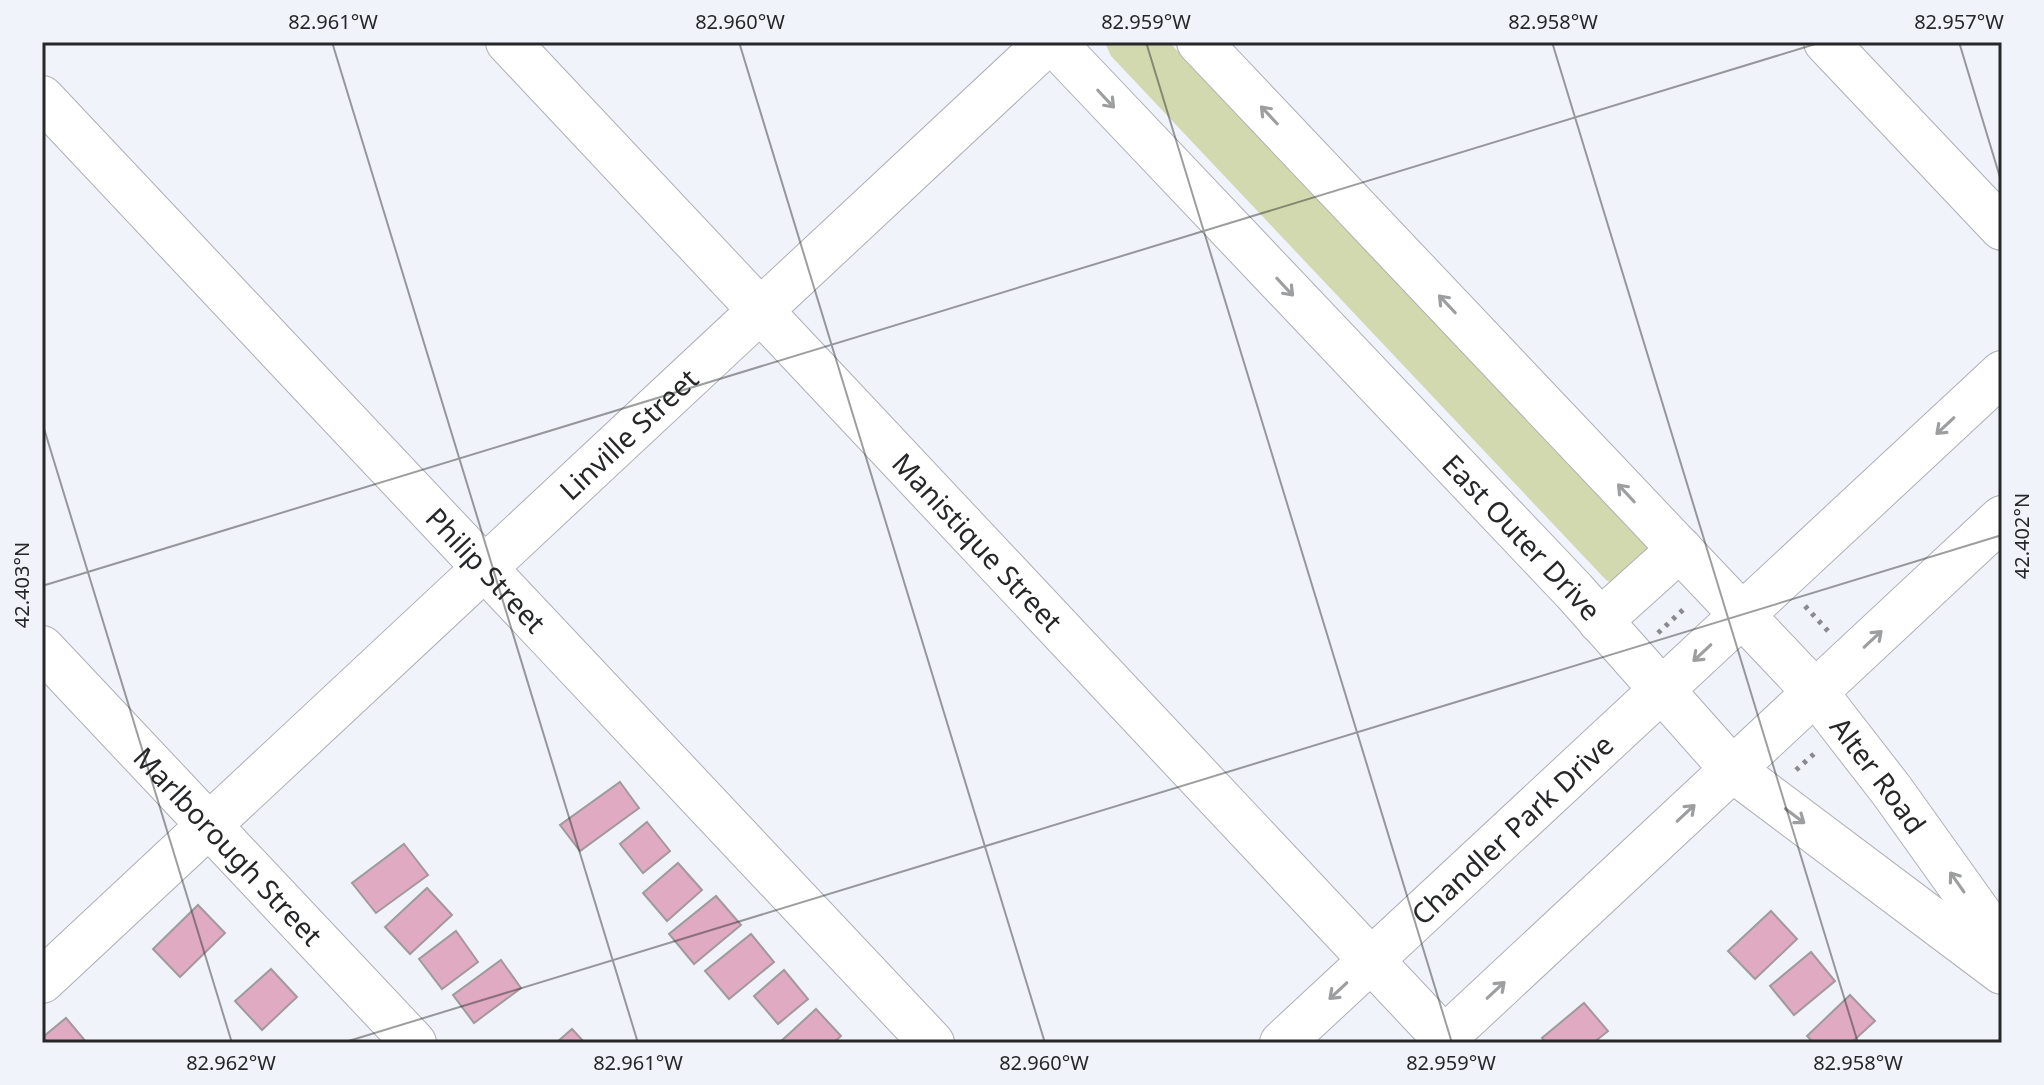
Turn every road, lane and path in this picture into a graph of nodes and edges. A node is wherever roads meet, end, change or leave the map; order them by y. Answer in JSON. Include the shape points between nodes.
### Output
{"nodes":[{"id":1,"x":508,"y":42,"type":"edge"},
{"id":2,"x":1050,"y":42,"type":"edge"},
{"id":3,"x":1199,"y":42,"type":"edge"},
{"id":4,"x":1826,"y":42,"type":"edge"},
{"id":5,"x":42,"y":98,"type":"edge"},
{"id":6,"x":2002,"y":228,"type":"edge"},
{"id":7,"x":761,"y":311,"type":"junction"},
{"id":8,"x":2002,"y":373,"type":"edge"},
{"id":9,"x":2002,"y":518,"type":"edge"},
{"id":10,"x":1680,"y":549,"type":"junction"},
{"id":11,"x":485,"y":568,"type":"junction"},
{"id":12,"x":1693,"y":601,"type":"dead end"},
{"id":13,"x":1802,"y":603,"type":"dead end"},
{"id":14,"x":1742,"y":615,"type":"junction"},
{"id":15,"x":1600,"y":621,"type":"junction"},
{"id":16,"x":1658,"y":633,"type":"dead end"},
{"id":17,"x":1835,"y":639,"type":"dead end"},
{"id":18,"x":42,"y":648,"type":"edge"},
{"id":19,"x":1662,"y":690,"type":"junction"},
{"id":20,"x":1816,"y":693,"type":"junction"},
{"id":21,"x":1816,"y":752,"type":"dead end"},
{"id":22,"x":1733,"y":770,"type":"junction"},
{"id":23,"x":1793,"y":773,"type":"dead end"},
{"id":24,"x":209,"y":826,"type":"junction"},
{"id":25,"x":2002,"y":945,"type":"edge"},
{"id":26,"x":1371,"y":960,"type":"junction"},
{"id":27,"x":2002,"y":972,"type":"edge"},
{"id":28,"x":42,"y":981,"type":"edge"},
{"id":29,"x":1444,"y":1041,"type":"edge"},
{"id":30,"x":414,"y":1043,"type":"edge"},
{"id":31,"x":932,"y":1043,"type":"edge"},
{"id":32,"x":1282,"y":1043,"type":"edge"}],
"edges":[{"from":1,"to":7,"type":"street","name":"Manistique Street"},
{"from":2,"to":7,"type":"street","name":"Linville Street"},
{"from":2,"to":15,"type":"street","name":"East Outer Drive","one_way":true},
{"from":10,"to":3,"type":"street","one_way":true},
{"from":4,"to":6,"type":"street"},
{"from":5,"to":11,"type":"street","name":"Philip Street"},
{"from":7,"to":11,"type":"street","name":"Linville Street"},
{"from":7,"to":26,"type":"street","name":"Manistique Street"},
{"from":8,"to":14,"type":"street","one_way":true},
{"from":20,"to":9,"type":"street","one_way":true},
{"from":10,"to":14,"type":"street"},
{"from":10,"to":15,"type":"street"},
{"from":11,"to":24,"type":"street","name":"Linville Street"},
{"from":11,"to":31,"type":"street","name":"Philip Street"},
{"from":12,"to":16,"type":"path"},
{"from":13,"to":17,"type":"path"},
{"from":14,"to":19,"type":"street","name":"Chandler Park Drive","one_way":true},
{"from":14,"to":20,"type":"street","name":"Alter Road"},
{"from":15,"to":19,"type":"street","name":"East Outer Drive"},
{"from":18,"to":24,"type":"street","name":"Marlborough Street"},
{"from":19,"to":22,"type":"street","name":"East Outer Drive"},
{"from":19,"to":26,"type":"street","name":"Chandler Park Drive"},
{"from":20,"to":22,"type":"street"},
{"from":25,"to":20,"type":"street","name":"Alter Road","one_way":true},
{"from":21,"to":23,"type":"path"},
{"from":22,"to":27,"type":"street","one_way":true},
{"from":29,"to":22,"type":"street","one_way":true},
{"from":24,"to":28,"type":"street","name":"Linville Street"},
{"from":24,"to":30,"type":"street","name":"Marlborough Street"},
{"from":26,"to":29,"type":"street","name":"Manistique Street"},
{"from":26,"to":32,"type":"street","name":"Chandler Park Drive","one_way":true}]}
